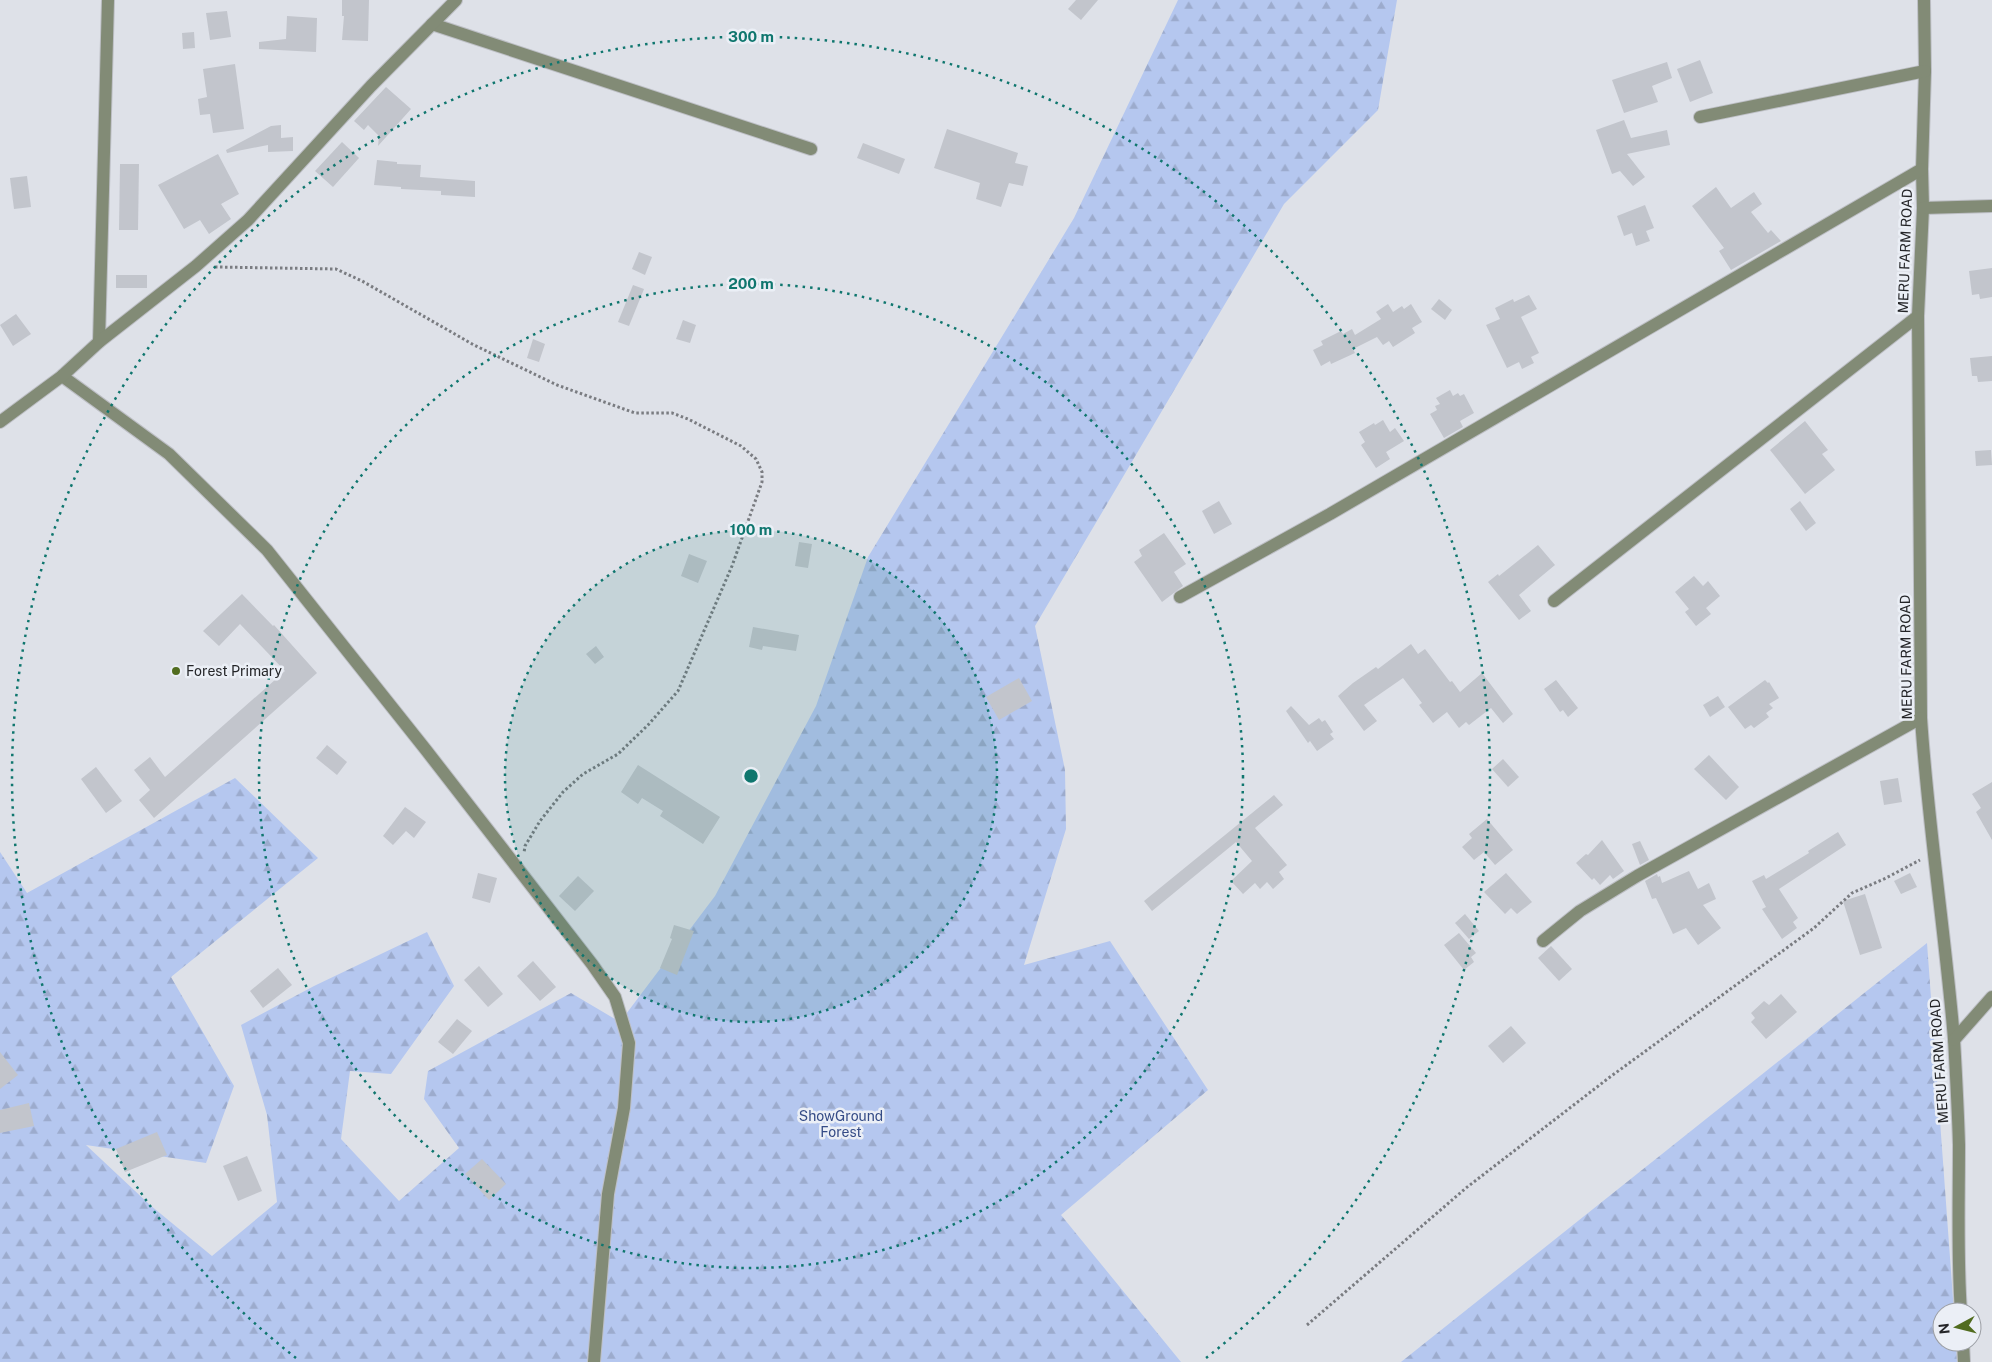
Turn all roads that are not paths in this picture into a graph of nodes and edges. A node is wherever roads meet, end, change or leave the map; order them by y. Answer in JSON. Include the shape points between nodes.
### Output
{"nodes":[{"id":1,"x":108,"y":0,"type":"edge"},
{"id":2,"x":456,"y":0,"type":"edge"},
{"id":3,"x":1924,"y":0,"type":"edge"},
{"id":4,"x":432,"y":24,"type":"junction"},
{"id":5,"x":1925,"y":71,"type":"junction"},
{"id":6,"x":1700,"y":117,"type":"dead end"},
{"id":7,"x":811,"y":150,"type":"dead end"},
{"id":8,"x":1922,"y":169,"type":"junction"},
{"id":9,"x":1992,"y":206,"type":"edge"},
{"id":10,"x":1923,"y":208,"type":"junction"},
{"id":11,"x":1918,"y":316,"type":"junction"},
{"id":12,"x":99,"y":342,"type":"junction"},
{"id":13,"x":62,"y":376,"type":"junction"},
{"id":14,"x":0,"y":422,"type":"edge"},
{"id":15,"x":1180,"y":597,"type":"dead end"},
{"id":16,"x":1554,"y":601,"type":"dead end"},
{"id":17,"x":1921,"y":718,"type":"junction"},
{"id":18,"x":1542,"y":941,"type":"dead end"},
{"id":19,"x":1992,"y":997,"type":"edge"},
{"id":20,"x":1954,"y":1040,"type":"junction"},
{"id":21,"x":1960,"y":1302,"type":"edge"},
{"id":22,"x":594,"y":1362,"type":"edge"}],
"edges":[{"from":1,"to":12,"type":"street"},
{"from":2,"to":4,"type":"street"},
{"from":3,"to":5,"type":"street","name":"MERU FARM ROAD"},
{"from":4,"to":7,"type":"street"},
{"from":4,"to":12,"type":"street","via":[[248,220],[196,266]]},
{"from":5,"to":6,"type":"street"},
{"from":5,"to":8,"type":"street","name":"MERU FARM ROAD"},
{"from":8,"to":10,"type":"street","name":"MERU FARM ROAD"},
{"from":8,"to":15,"type":"street","via":[[1330,514]]},
{"from":9,"to":10,"type":"street"},
{"from":10,"to":11,"type":"street","name":"MERU FARM ROAD"},
{"from":11,"to":16,"type":"street"},
{"from":11,"to":17,"type":"street","name":"MERU FARM ROAD"},
{"from":12,"to":13,"type":"street"},
{"from":13,"to":14,"type":"street"},
{"from":13,"to":22,"type":"street","via":[[169,454],[267,550],[615,997],[629,1043],[624,1108],[608,1194]]},
{"from":17,"to":18,"type":"street","via":[[1637,876],[1580,911]]},
{"from":17,"to":20,"type":"street","name":"MERU FARM ROAD"},
{"from":19,"to":20,"type":"street"},
{"from":20,"to":21,"type":"street","name":"MERU FARM ROAD","via":[[1959,1142]]}]}
